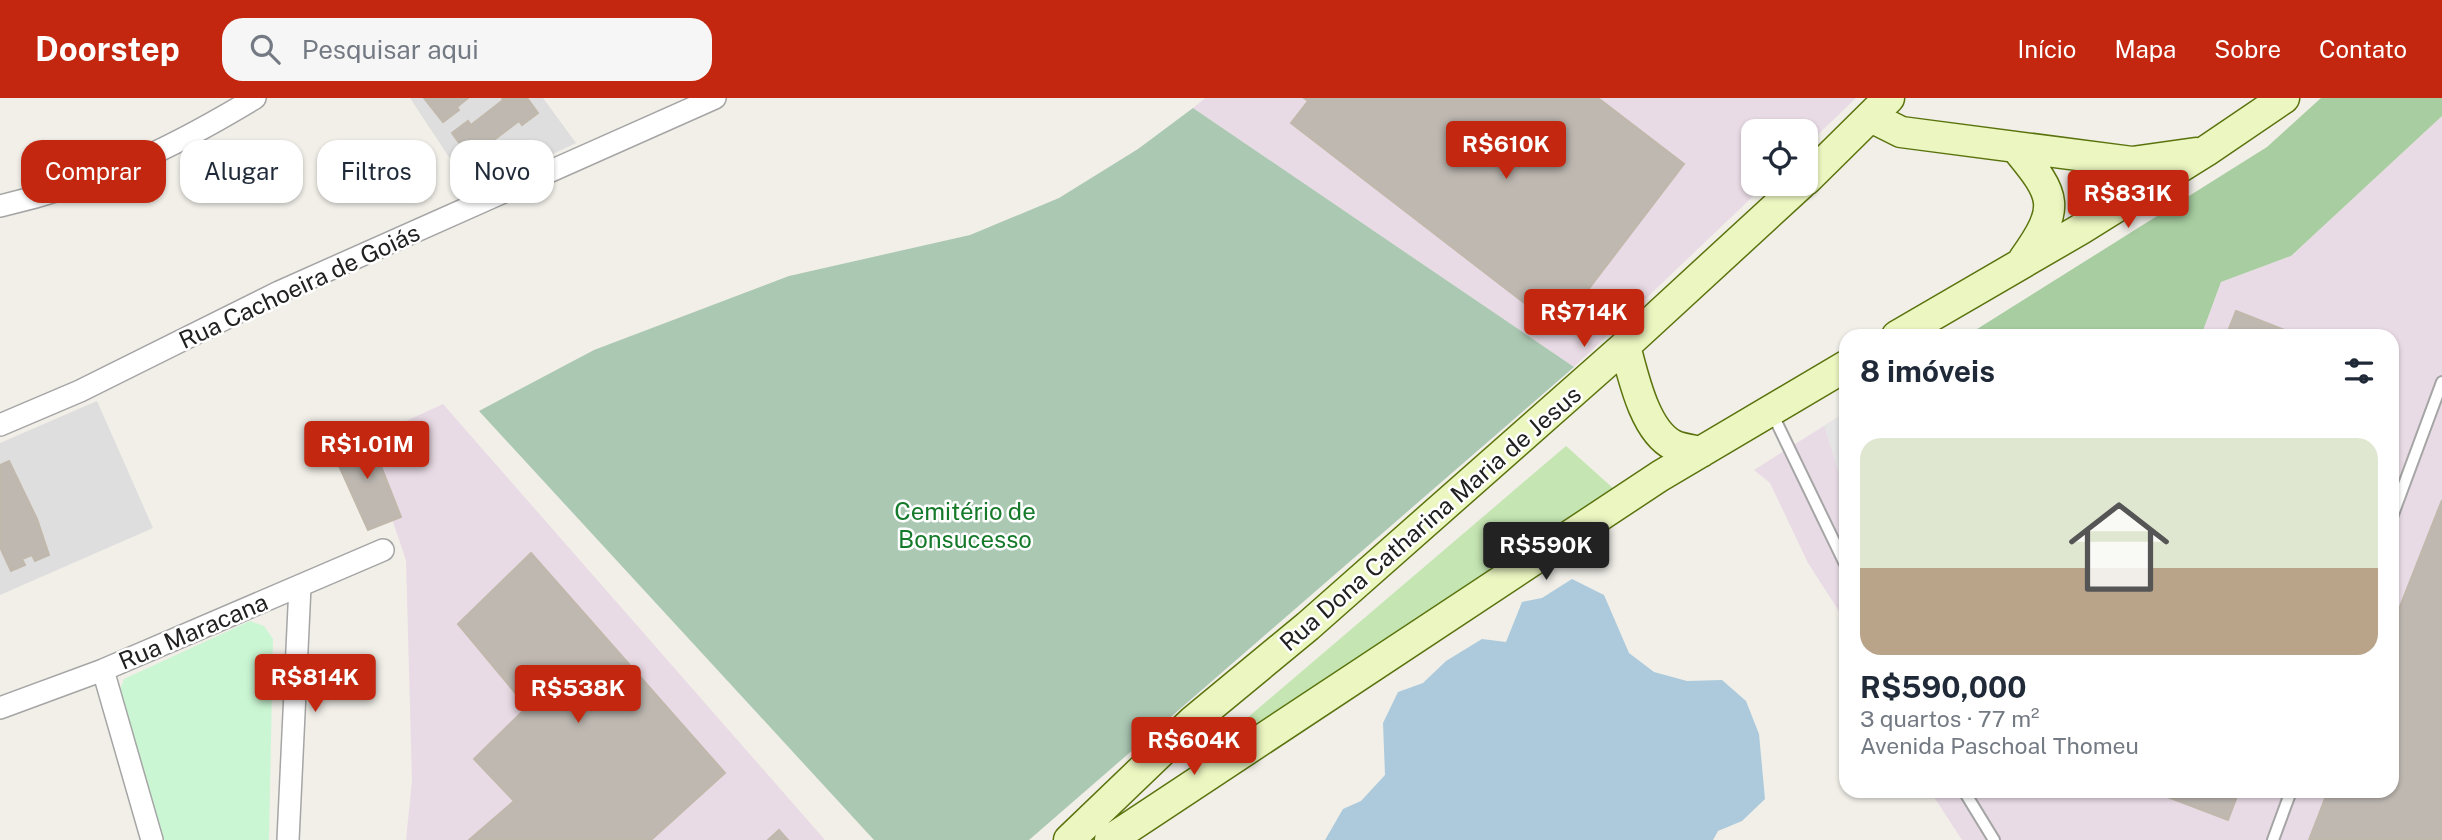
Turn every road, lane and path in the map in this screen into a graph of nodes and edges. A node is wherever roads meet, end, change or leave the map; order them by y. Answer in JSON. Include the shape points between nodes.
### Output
{"nodes":[{"id":1,"x":255,"y":98,"type":"edge"},
{"id":2,"x":715,"y":98,"type":"edge"},
{"id":3,"x":2284,"y":98,"type":"edge"},
{"id":4,"x":1880,"y":108,"type":"edge"},
{"id":5,"x":2017,"y":149,"type":"junction"},
{"id":6,"x":2206,"y":151,"type":"junction"},
{"id":7,"x":1818,"y":168,"type":"edge"},
{"id":8,"x":1788,"y":196,"type":"edge"},
{"id":9,"x":0,"y":206,"type":"edge"},
{"id":10,"x":2022,"y":262,"type":"junction"},
{"id":11,"x":1909,"y":329,"type":"edge"},
{"id":12,"x":1625,"y":346,"type":"junction"},
{"id":13,"x":1839,"y":370,"type":"edge"},
{"id":14,"x":2442,"y":382,"type":"edge"},
{"id":15,"x":1770,"y":410,"type":"junction"},
{"id":16,"x":0,"y":425,"type":"edge"},
{"id":17,"x":1701,"y":452,"type":"junction"},
{"id":18,"x":2399,"y":498,"type":"edge"},
{"id":19,"x":383,"y":550,"type":"dead end"},
{"id":20,"x":1839,"y":552,"type":"edge"},
{"id":21,"x":300,"y":586,"type":"junction"},
{"id":22,"x":103,"y":670,"type":"junction"},
{"id":23,"x":1244,"y":682,"type":"junction"},
{"id":24,"x":0,"y":708,"type":"edge"},
{"id":25,"x":1968,"y":798,"type":"edge"},
{"id":26,"x":2288,"y":798,"type":"edge"},
{"id":27,"x":152,"y":840,"type":"edge"},
{"id":28,"x":288,"y":840,"type":"edge"},
{"id":29,"x":1069,"y":840,"type":"edge"},
{"id":30,"x":1100,"y":840,"type":"edge"},
{"id":31,"x":1110,"y":840,"type":"edge"},
{"id":32,"x":1994,"y":840,"type":"edge"},
{"id":33,"x":2273,"y":840,"type":"edge"}],
"edges":[{"from":1,"to":9,"type":"street","via":[[138,162],[62,192]]},
{"from":2,"to":16,"type":"street","name":"Rua Cachoeira de Goiás","via":[[279,292],[80,391]]},
{"from":3,"to":6,"type":"main road"},
{"from":4,"to":5,"type":"main road","via":[[1901,132]]},
{"from":4,"to":7,"type":"main road"},
{"from":5,"to":6,"type":"main road","via":[[2132,162]]},
{"from":5,"to":10,"type":"main road","via":[[2044,182],[2051,209],[2043,233]]},
{"from":6,"to":10,"type":"main road"},
{"from":8,"to":12,"type":"main road","name":"Rua Dona Catharina Maria de Jesus"},
{"from":10,"to":11,"type":"main road"},
{"from":12,"to":17,"type":"main road","via":[[1651,422],[1672,444]]},
{"from":12,"to":23,"type":"main road","name":"Rua Dona Catharina Maria de Jesus"},
{"from":13,"to":15,"type":"main road"},
{"from":14,"to":18,"type":"lane"},
{"from":15,"to":17,"type":"main road"},
{"from":15,"to":20,"type":"lane"},
{"from":17,"to":31,"type":"main road"},
{"from":19,"to":21,"type":"street","name":"Rua Maracana"},
{"from":21,"to":22,"type":"street","name":"Rua Maracana"},
{"from":21,"to":28,"type":"street"},
{"from":22,"to":24,"type":"street","name":"Rua Maracana"},
{"from":22,"to":27,"type":"street"},
{"from":23,"to":29,"type":"main road","via":[[1193,721]]},
{"from":23,"to":30,"type":"main road","via":[[1228,708]]},
{"from":25,"to":32,"type":"lane"},
{"from":26,"to":33,"type":"lane"}]}
